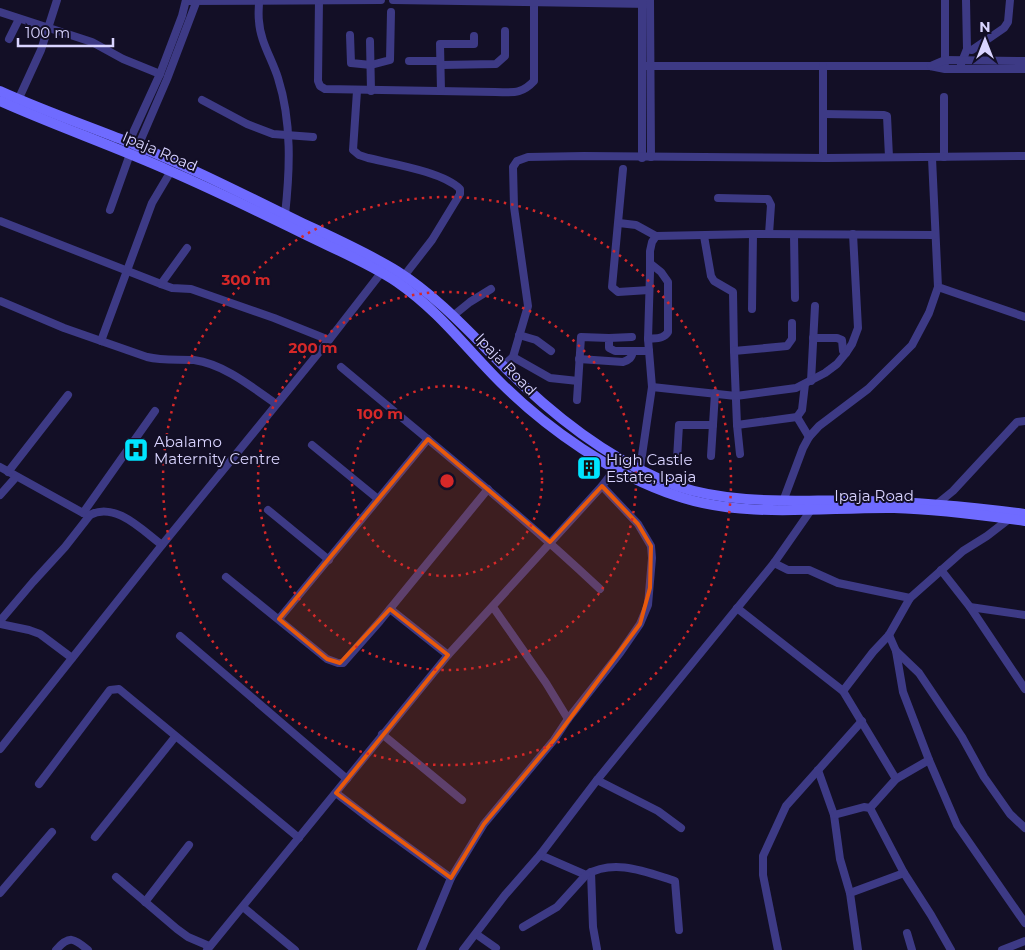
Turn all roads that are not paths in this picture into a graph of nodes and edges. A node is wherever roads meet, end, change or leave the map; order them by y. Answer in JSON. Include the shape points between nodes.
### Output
{"nodes":[{"id":1,"x":57,"y":0,"type":"edge"},
{"id":2,"x":197,"y":0,"type":"edge"},
{"id":3,"x":319,"y":0,"type":"edge"},
{"id":4,"x":381,"y":0,"type":"edge"},
{"id":5,"x":393,"y":0,"type":"edge"},
{"id":6,"x":421,"y":0,"type":"edge"},
{"id":7,"x":945,"y":0,"type":"edge"},
{"id":8,"x":966,"y":0,"type":"edge"},
{"id":9,"x":1010,"y":0,"type":"edge"},
{"id":10,"x":186,"y":1,"type":"edge"},
{"id":11,"x":259,"y":1,"type":"junction"},
{"id":12,"x":534,"y":1,"type":"edge"},
{"id":13,"x":646,"y":2,"type":"edge"},
{"id":14,"x":0,"y":12,"type":"edge"},
{"id":15,"x":390,"y":12,"type":"dead end"},
{"id":16,"x":19,"y":19,"type":"junction"},
{"id":17,"x":50,"y":28,"type":"junction"},
{"id":18,"x":505,"y":31,"type":"dead end"},
{"id":19,"x":350,"y":35,"type":"dead end"},
{"id":20,"x":474,"y":36,"type":"dead end"},
{"id":21,"x":10,"y":39,"type":"dead end"},
{"id":22,"x":370,"y":41,"type":"dead end"},
{"id":23,"x":967,"y":49,"type":"junction"},
{"id":24,"x":945,"y":60,"type":"junction"},
{"id":25,"x":408,"y":61,"type":"dead end"},
{"id":26,"x":1025,"y":61,"type":"edge"},
{"id":27,"x":440,"y":63,"type":"junction"},
{"id":28,"x":961,"y":64,"type":"junction"},
{"id":29,"x":371,"y":65,"type":"junction"},
{"id":30,"x":647,"y":66,"type":"junction"},
{"id":31,"x":823,"y":66,"type":"junction"},
{"id":32,"x":930,"y":66,"type":"junction"},
{"id":33,"x":945,"y":69,"type":"junction"},
{"id":34,"x":1025,"y":69,"type":"edge"},
{"id":35,"x":160,"y":74,"type":"junction"},
{"id":36,"x":357,"y":90,"type":"junction"},
{"id":37,"x":371,"y":90,"type":"junction"},
{"id":38,"x":0,"y":91,"type":"edge"},
{"id":39,"x":441,"y":91,"type":"junction"},
{"id":40,"x":944,"y":97,"type":"dead end"},
{"id":41,"x":19,"y":98,"type":"junction"},
{"id":42,"x":202,"y":100,"type":"dead end"},
{"id":43,"x":0,"y":101,"type":"edge"},
{"id":44,"x":823,"y":114,"type":"junction"},
{"id":45,"x":288,"y":136,"type":"junction"},
{"id":46,"x":313,"y":137,"type":"dead end"},
{"id":47,"x":131,"y":150,"type":"junction"},
{"id":48,"x":1025,"y":156,"type":"edge"},
{"id":49,"x":651,"y":157,"type":"junction"},
{"id":50,"x":889,"y":157,"type":"junction"},
{"id":51,"x":944,"y":157,"type":"junction"},
{"id":52,"x":642,"y":158,"type":"junction"},
{"id":53,"x":823,"y":158,"type":"junction"},
{"id":54,"x":932,"y":158,"type":"junction"},
{"id":55,"x":623,"y":170,"type":"dead end"},
{"id":56,"x":171,"y":171,"type":"junction"},
{"id":57,"x":718,"y":198,"type":"dead end"},
{"id":58,"x":110,"y":210,"type":"dead end"},
{"id":59,"x":285,"y":215,"type":"junction"},
{"id":60,"x":0,"y":221,"type":"edge"},
{"id":61,"x":619,"y":223,"type":"junction"},
{"id":62,"x":753,"y":234,"type":"junction"},
{"id":63,"x":769,"y":234,"type":"junction"},
{"id":64,"x":853,"y":234,"type":"junction"},
{"id":65,"x":794,"y":235,"type":"junction"},
{"id":66,"x":935,"y":235,"type":"junction"},
{"id":67,"x":656,"y":236,"type":"junction"},
{"id":68,"x":704,"y":236,"type":"junction"},
{"id":69,"x":187,"y":248,"type":"dead end"},
{"id":70,"x":651,"y":264,"type":"junction"},
{"id":71,"x":128,"y":271,"type":"junction"},
{"id":72,"x":381,"y":273,"type":"junction"},
{"id":73,"x":404,"y":276,"type":"junction"},
{"id":74,"x":161,"y":284,"type":"junction"},
{"id":75,"x":938,"y":286,"type":"junction"},
{"id":76,"x":491,"y":289,"type":"dead end"},
{"id":77,"x":649,"y":290,"type":"junction"},
{"id":78,"x":795,"y":298,"type":"dead end"},
{"id":79,"x":0,"y":302,"type":"edge"},
{"id":80,"x":815,"y":306,"type":"dead end"},
{"id":81,"x":752,"y":309,"type":"dead end"},
{"id":82,"x":454,"y":315,"type":"junction"},
{"id":83,"x":1025,"y":318,"type":"edge"},
{"id":84,"x":792,"y":323,"type":"dead end"},
{"id":85,"x":519,"y":334,"type":"junction"},
{"id":86,"x":632,"y":337,"type":"dead end"},
{"id":87,"x":609,"y":338,"type":"junction"},
{"id":88,"x":813,"y":338,"type":"junction"},
{"id":89,"x":648,"y":339,"type":"junction"},
{"id":90,"x":329,"y":340,"type":"junction"},
{"id":91,"x":101,"y":341,"type":"junction"},
{"id":92,"x":551,"y":351,"type":"dead end"},
{"id":93,"x":633,"y":351,"type":"junction"},
{"id":94,"x":649,"y":351,"type":"junction"},
{"id":95,"x":734,"y":351,"type":"junction"},
{"id":96,"x":846,"y":353,"type":"junction"},
{"id":97,"x":513,"y":357,"type":"junction"},
{"id":98,"x":579,"y":359,"type":"junction"},
{"id":99,"x":503,"y":366,"type":"junction"},
{"id":100,"x":341,"y":367,"type":"dead end"},
{"id":101,"x":578,"y":382,"type":"junction"},
{"id":102,"x":808,"y":383,"type":"junction"},
{"id":103,"x":652,"y":387,"type":"junction"},
{"id":104,"x":715,"y":394,"type":"junction"},
{"id":105,"x":68,"y":395,"type":"dead end"},
{"id":106,"x":736,"y":396,"type":"junction"},
{"id":107,"x":577,"y":400,"type":"dead end"},
{"id":108,"x":276,"y":404,"type":"junction"},
{"id":109,"x":155,"y":411,"type":"dead end"},
{"id":110,"x":797,"y":417,"type":"junction"},
{"id":111,"x":1025,"y":421,"type":"edge"},
{"id":112,"x":712,"y":425,"type":"junction"},
{"id":113,"x":737,"y":426,"type":"junction"},
{"id":114,"x":809,"y":437,"type":"junction"},
{"id":115,"x":428,"y":439,"type":"junction"},
{"id":116,"x":312,"y":445,"type":"dead end"},
{"id":117,"x":740,"y":454,"type":"dead end"},
{"id":118,"x":711,"y":456,"type":"dead end"},
{"id":119,"x":677,"y":459,"type":"dead end"},
{"id":120,"x":618,"y":464,"type":"junction"},
{"id":121,"x":0,"y":467,"type":"edge"},
{"id":122,"x":640,"y":469,"type":"junction"},
{"id":123,"x":8,"y":472,"type":"junction"},
{"id":124,"x":16,"y":477,"type":"junction"},
{"id":125,"x":602,"y":486,"type":"junction"},
{"id":126,"x":488,"y":489,"type":"junction"},
{"id":127,"x":0,"y":495,"type":"edge"},
{"id":128,"x":378,"y":499,"type":"junction"},
{"id":129,"x":782,"y":504,"type":"junction"},
{"id":130,"x":937,"y":504,"type":"junction"},
{"id":131,"x":268,"y":510,"type":"dead end"},
{"id":132,"x":811,"y":510,"type":"junction"},
{"id":133,"x":86,"y":514,"type":"junction"},
{"id":134,"x":1025,"y":514,"type":"edge"},
{"id":135,"x":1009,"y":519,"type":"junction"},
{"id":136,"x":1025,"y":521,"type":"edge"},
{"id":137,"x":550,"y":542,"type":"junction"},
{"id":138,"x":162,"y":545,"type":"junction"},
{"id":139,"x":329,"y":560,"type":"junction"},
{"id":140,"x":774,"y":563,"type":"junction"},
{"id":141,"x":941,"y":570,"type":"junction"},
{"id":142,"x":226,"y":577,"type":"dead end"},
{"id":143,"x":600,"y":589,"type":"dead end"},
{"id":144,"x":910,"y":598,"type":"junction"},
{"id":145,"x":493,"y":607,"type":"junction"},
{"id":146,"x":970,"y":607,"type":"junction"},
{"id":147,"x":737,"y":608,"type":"junction"},
{"id":148,"x":390,"y":609,"type":"junction"},
{"id":149,"x":1025,"y":615,"type":"edge"},
{"id":150,"x":280,"y":620,"type":"junction"},
{"id":151,"x":0,"y":623,"type":"edge"},
{"id":152,"x":889,"y":635,"type":"junction"},
{"id":153,"x":180,"y":636,"type":"dead end"},
{"id":154,"x":896,"y":651,"type":"junction"},
{"id":155,"x":448,"y":655,"type":"junction"},
{"id":156,"x":72,"y":658,"type":"junction"},
{"id":157,"x":1025,"y":689,"type":"edge"},
{"id":158,"x":843,"y":691,"type":"junction"},
{"id":159,"x":568,"y":719,"type":"junction"},
{"id":160,"x":862,"y":721,"type":"junction"},
{"id":161,"x":382,"y":734,"type":"junction"},
{"id":162,"x":175,"y":737,"type":"junction"},
{"id":163,"x":0,"y":749,"type":"edge"},
{"id":164,"x":929,"y":760,"type":"junction"},
{"id":165,"x":818,"y":770,"type":"junction"},
{"id":166,"x":347,"y":779,"type":"junction"},
{"id":167,"x":896,"y":779,"type":"junction"},
{"id":168,"x":597,"y":780,"type":"junction"},
{"id":169,"x":39,"y":784,"type":"dead end"},
{"id":170,"x":336,"y":793,"type":"junction"},
{"id":171,"x":462,"y":800,"type":"dead end"},
{"id":172,"x":870,"y":808,"type":"junction"},
{"id":173,"x":834,"y":815,"type":"junction"},
{"id":174,"x":681,"y":828,"type":"dead end"},
{"id":175,"x":1025,"y":828,"type":"edge"},
{"id":176,"x":52,"y":832,"type":"dead end"},
{"id":177,"x":95,"y":838,"type":"dead end"},
{"id":178,"x":299,"y":838,"type":"junction"},
{"id":179,"x":189,"y":845,"type":"dead end"},
{"id":180,"x":540,"y":855,"type":"junction"},
{"id":181,"x":904,"y":873,"type":"junction"},
{"id":182,"x":589,"y":874,"type":"junction"},
{"id":183,"x":116,"y":877,"type":"dead end"},
{"id":184,"x":451,"y":878,"type":"junction"},
{"id":185,"x":0,"y":893,"type":"edge"},
{"id":186,"x":850,"y":893,"type":"junction"},
{"id":187,"x":145,"y":902,"type":"junction"},
{"id":188,"x":243,"y":907,"type":"junction"},
{"id":189,"x":1025,"y":923,"type":"edge"},
{"id":190,"x":523,"y":927,"type":"dead end"},
{"id":191,"x":679,"y":930,"type":"dead end"},
{"id":192,"x":476,"y":934,"type":"junction"},
{"id":193,"x":907,"y":934,"type":"dead end"},
{"id":194,"x":1025,"y":941,"type":"edge"},
{"id":195,"x":208,"y":948,"type":"edge"},
{"id":196,"x":496,"y":948,"type":"dead end"},
{"id":197,"x":598,"y":949,"type":"dead end"},
{"id":198,"x":56,"y":950,"type":"edge"},
{"id":199,"x":88,"y":950,"type":"edge"},
{"id":200,"x":295,"y":950,"type":"edge"},
{"id":201,"x":421,"y":950,"type":"edge"},
{"id":202,"x":463,"y":950,"type":"edge"},
{"id":203,"x":778,"y":950,"type":"edge"},
{"id":204,"x":858,"y":950,"type":"edge"},
{"id":205,"x":912,"y":950,"type":"edge"},
{"id":206,"x":951,"y":950,"type":"edge"},
{"id":207,"x":1002,"y":950,"type":"edge"}],
"edges":[{"from":1,"to":17,"type":"street"},
{"from":2,"to":10,"type":"street"},
{"from":2,"to":11,"type":"street"},
{"from":2,"to":47,"type":"street","via":[[167,79]]},
{"from":3,"to":4,"type":"street"},
{"from":3,"to":11,"type":"street"},
{"from":3,"to":36,"type":"street","via":[[320,86]]},
{"from":5,"to":6,"type":"street"},
{"from":6,"to":12,"type":"street"},
{"from":7,"to":24,"type":"street"},
{"from":8,"to":23,"type":"street"},
{"from":9,"to":23,"type":"street","via":[[1008,22],[1004,28],[972,50]]},
{"from":10,"to":35,"type":"street"},
{"from":11,"to":45,"type":"street","via":[[262,38],[278,78]]},
{"from":12,"to":13,"type":"street"},
{"from":12,"to":39,"type":"street","via":[[534,81],[528,88],[520,92]]},
{"from":13,"to":30,"type":"street"},
{"from":14,"to":16,"type":"street"},
{"from":15,"to":29,"type":"street","via":[[390,60]]},
{"from":16,"to":17,"type":"street"},
{"from":16,"to":21,"type":"street"},
{"from":17,"to":35,"type":"street","via":[[92,42],[122,59]]},
{"from":17,"to":41,"type":"street"},
{"from":18,"to":27,"type":"street","via":[[505,56],[496,64]]},
{"from":19,"to":29,"type":"street","via":[[351,64]]},
{"from":20,"to":27,"type":"street","via":[[474,44],[440,44]]},
{"from":22,"to":29,"type":"street"},
{"from":23,"to":28,"type":"street"},
{"from":24,"to":28,"type":"street"},
{"from":24,"to":32,"type":"street"},
{"from":24,"to":33,"type":"street"},
{"from":25,"to":27,"type":"street"},
{"from":26,"to":28,"type":"street"},
{"from":27,"to":39,"type":"street"},
{"from":28,"to":33,"type":"street"},
{"from":28,"to":34,"type":"street"},
{"from":29,"to":37,"type":"street"},
{"from":30,"to":31,"type":"street"},
{"from":30,"to":49,"type":"street"},
{"from":30,"to":52,"type":"street"},
{"from":31,"to":32,"type":"street"},
{"from":31,"to":44,"type":"street"},
{"from":32,"to":33,"type":"street"},
{"from":35,"to":47,"type":"street"},
{"from":36,"to":37,"type":"street"},
{"from":36,"to":73,"type":"street","via":[[353,150],[368,158],[433,175],[460,189],[432,240]]},
{"from":37,"to":39,"type":"street"},
{"from":38,"to":41,"type":"main road","name":"Ipaja Road"},
{"from":40,"to":51,"type":"street"},
{"from":41,"to":47,"type":"main road","name":"Ipaja Road"},
{"from":42,"to":45,"type":"street","via":[[246,124]]},
{"from":43,"to":47,"type":"main road","name":"Ipaja Road"},
{"from":44,"to":50,"type":"street","via":[[887,116]]},
{"from":44,"to":53,"type":"street"},
{"from":45,"to":46,"type":"street"},
{"from":45,"to":59,"type":"street","via":[[289,180]]},
{"from":47,"to":56,"type":"main road","name":"Ipaja Road"},
{"from":47,"to":58,"type":"street"},
{"from":47,"to":59,"type":"main road","name":"Ipaja Road"},
{"from":48,"to":51,"type":"street"},
{"from":49,"to":52,"type":"street"},
{"from":49,"to":53,"type":"street"},
{"from":50,"to":53,"type":"street"},
{"from":50,"to":54,"type":"street"},
{"from":51,"to":54,"type":"street"},
{"from":52,"to":85,"type":"street","via":[[541,157],[514,162],[514,207],[528,306]]},
{"from":54,"to":66,"type":"street"},
{"from":55,"to":61,"type":"street"},
{"from":56,"to":71,"type":"street","via":[[152,203]]},
{"from":56,"to":72,"type":"main road","name":"Ipaja Road"},
{"from":57,"to":63,"type":"street","via":[[768,198],[771,206]]},
{"from":59,"to":73,"type":"main road","name":"Ipaja Road"},
{"from":60,"to":71,"type":"street"},
{"from":61,"to":67,"type":"street","via":[[636,225]]},
{"from":61,"to":77,"type":"street","via":[[612,287],[618,292]]},
{"from":62,"to":63,"type":"street"},
{"from":62,"to":68,"type":"street"},
{"from":62,"to":81,"type":"street"},
{"from":63,"to":65,"type":"street"},
{"from":64,"to":65,"type":"street"},
{"from":64,"to":66,"type":"street"},
{"from":64,"to":96,"type":"street","via":[[858,328]]},
{"from":65,"to":78,"type":"street"},
{"from":66,"to":75,"type":"street"},
{"from":67,"to":68,"type":"street"},
{"from":67,"to":70,"type":"street","via":[[652,242]]},
{"from":68,"to":95,"type":"street","via":[[714,281],[733,292]]},
{"from":69,"to":74,"type":"street"},
{"from":70,"to":77,"type":"street"},
{"from":70,"to":89,"type":"street","via":[[668,282],[668,332],[659,338]]},
{"from":71,"to":74,"type":"street"},
{"from":71,"to":91,"type":"street"},
{"from":72,"to":90,"type":"street"},
{"from":72,"to":120,"type":"main road","name":"Ipaja Road","via":[[434,311],[500,382],[532,411],[568,439]]},
{"from":73,"to":82,"type":"main road","name":"Ipaja Road"},
{"from":74,"to":90,"type":"street","via":[[191,289]]},
{"from":75,"to":83,"type":"street"},
{"from":75,"to":114,"type":"street","via":[[929,313],[912,345],[868,389]]},
{"from":76,"to":82,"type":"street"},
{"from":77,"to":89,"type":"street"},
{"from":79,"to":91,"type":"street"},
{"from":80,"to":88,"type":"street"},
{"from":82,"to":99,"type":"main road","name":"Ipaja Road"},
{"from":84,"to":95,"type":"street","via":[[792,339],[787,346]]},
{"from":85,"to":92,"type":"street","via":[[536,340]]},
{"from":85,"to":97,"type":"street"},
{"from":86,"to":87,"type":"street"},
{"from":87,"to":93,"type":"street","via":[[612,350]]},
{"from":87,"to":98,"type":"street","via":[[581,337]]},
{"from":88,"to":96,"type":"street","via":[[842,340]]},
{"from":88,"to":102,"type":"street"},
{"from":89,"to":94,"type":"street"},
{"from":90,"to":108,"type":"street"},
{"from":91,"to":108,"type":"street","via":[[158,360],[194,360],[219,368]]},
{"from":93,"to":94,"type":"street"},
{"from":93,"to":98,"type":"street","via":[[632,357],[623,362]]},
{"from":94,"to":103,"type":"street"},
{"from":95,"to":106,"type":"street"},
{"from":96,"to":102,"type":"street","via":[[837,364]]},
{"from":97,"to":99,"type":"street"},
{"from":97,"to":101,"type":"street","via":[[550,378]]},
{"from":98,"to":101,"type":"street"},
{"from":99,"to":120,"type":"main road","name":"Ipaja Road","via":[[532,394]]},
{"from":100,"to":115,"type":"street"},
{"from":101,"to":107,"type":"street"},
{"from":102,"to":106,"type":"street","via":[[796,388]]},
{"from":102,"to":110,"type":"street","via":[[802,410]]},
{"from":103,"to":104,"type":"street"},
{"from":103,"to":122,"type":"street"},
{"from":104,"to":106,"type":"street"},
{"from":104,"to":112,"type":"street"},
{"from":105,"to":123,"type":"street"},
{"from":106,"to":113,"type":"street"},
{"from":108,"to":138,"type":"street"},
{"from":109,"to":133,"type":"street"},
{"from":110,"to":113,"type":"street"},
{"from":110,"to":114,"type":"street"},
{"from":111,"to":130,"type":"street","via":[[1017,422]]},
{"from":112,"to":118,"type":"street"},
{"from":112,"to":119,"type":"street","via":[[679,425]]},
{"from":113,"to":117,"type":"street"},
{"from":114,"to":129,"type":"street"},
{"from":115,"to":126,"type":"street"},
{"from":115,"to":128,"type":"street"},
{"from":116,"to":128,"type":"street"},
{"from":120,"to":122,"type":"main road","name":"Ipaja Road"},
{"from":120,"to":125,"type":"street"},
{"from":120,"to":129,"type":"main road","name":"Ipaja Road","via":[[654,488],[694,502],[730,508]]},
{"from":121,"to":123,"type":"street"},
{"from":122,"to":129,"type":"main road","name":"Ipaja Road","via":[[680,486],[716,496]]},
{"from":123,"to":124,"type":"street"},
{"from":124,"to":127,"type":"street"},
{"from":124,"to":133,"type":"street"},
{"from":125,"to":137,"type":"street"},
{"from":125,"to":159,"type":"street","via":[[638,524],[651,546],[648,605],[640,624],[620,653]]},
{"from":126,"to":137,"type":"street"},
{"from":126,"to":148,"type":"street"},
{"from":128,"to":139,"type":"street"},
{"from":129,"to":130,"type":"main road","name":"Ipaja Road"},
{"from":129,"to":132,"type":"main road","name":"Ipaja Road"},
{"from":130,"to":134,"type":"main road","name":"Ipaja Road"},
{"from":131,"to":139,"type":"street"},
{"from":132,"to":135,"type":"main road","name":"Ipaja Road","via":[[896,508]]},
{"from":132,"to":140,"type":"street"},
{"from":133,"to":138,"type":"street","via":[[97,511],[117,513]]},
{"from":133,"to":151,"type":"street","via":[[65,547]]},
{"from":135,"to":136,"type":"main road","name":"Ipaja Road"},
{"from":135,"to":141,"type":"street"},
{"from":137,"to":143,"type":"street"},
{"from":137,"to":145,"type":"street"},
{"from":138,"to":156,"type":"street"},
{"from":139,"to":150,"type":"street"},
{"from":140,"to":144,"type":"street","via":[[788,570],[810,570],[838,582]]},
{"from":140,"to":147,"type":"street"},
{"from":141,"to":144,"type":"street"},
{"from":141,"to":146,"type":"street"},
{"from":142,"to":150,"type":"street"},
{"from":144,"to":152,"type":"street"},
{"from":145,"to":155,"type":"street"},
{"from":145,"to":159,"type":"street"},
{"from":146,"to":149,"type":"street"},
{"from":146,"to":157,"type":"street"},
{"from":147,"to":158,"type":"street"},
{"from":147,"to":168,"type":"street"},
{"from":148,"to":150,"type":"street","via":[[345,662],[340,663],[327,659]]},
{"from":148,"to":155,"type":"street"},
{"from":151,"to":156,"type":"street","via":[[40,634]]},
{"from":152,"to":154,"type":"street"},
{"from":152,"to":158,"type":"street"},
{"from":153,"to":166,"type":"street"},
{"from":154,"to":164,"type":"street","via":[[903,692]]},
{"from":154,"to":175,"type":"street","via":[[919,673],[962,737],[984,777],[1010,814]]},
{"from":155,"to":161,"type":"street"},
{"from":156,"to":163,"type":"street"},
{"from":158,"to":160,"type":"street"},
{"from":159,"to":184,"type":"street","via":[[484,824]]},
{"from":160,"to":165,"type":"street"},
{"from":160,"to":167,"type":"street"},
{"from":161,"to":166,"type":"street"},
{"from":161,"to":171,"type":"street"},
{"from":162,"to":169,"type":"street","via":[[123,692],[114,688]]},
{"from":162,"to":177,"type":"street"},
{"from":162,"to":178,"type":"street"},
{"from":164,"to":167,"type":"street"},
{"from":164,"to":189,"type":"street","via":[[957,825]]},
{"from":165,"to":173,"type":"street"},
{"from":165,"to":203,"type":"street","via":[[783,810],[763,856],[764,881]]},
{"from":166,"to":170,"type":"street"},
{"from":167,"to":172,"type":"street"},
{"from":168,"to":174,"type":"street","via":[[658,811]]},
{"from":168,"to":180,"type":"street"},
{"from":170,"to":178,"type":"street"},
{"from":170,"to":184,"type":"street"},
{"from":172,"to":173,"type":"street"},
{"from":172,"to":181,"type":"street"},
{"from":173,"to":186,"type":"street","via":[[840,859]]},
{"from":176,"to":185,"type":"street"},
{"from":178,"to":188,"type":"street"},
{"from":179,"to":187,"type":"street"},
{"from":180,"to":182,"type":"street"},
{"from":180,"to":192,"type":"street"},
{"from":181,"to":186,"type":"street"},
{"from":181,"to":206,"type":"street"},
{"from":182,"to":190,"type":"street","via":[[557,907]]},
{"from":182,"to":191,"type":"street","via":[[611,867],[624,867],[675,881]]},
{"from":182,"to":197,"type":"street"},
{"from":183,"to":187,"type":"street"},
{"from":184,"to":201,"type":"street"},
{"from":186,"to":204,"type":"street"},
{"from":187,"to":195,"type":"street","via":[[182,933]]},
{"from":188,"to":195,"type":"street"},
{"from":188,"to":200,"type":"street"},
{"from":192,"to":196,"type":"street"},
{"from":192,"to":202,"type":"street"},
{"from":193,"to":205,"type":"street"},
{"from":194,"to":207,"type":"street"},
{"from":198,"to":199,"type":"street","via":[[64,941],[71,939]]}]}
